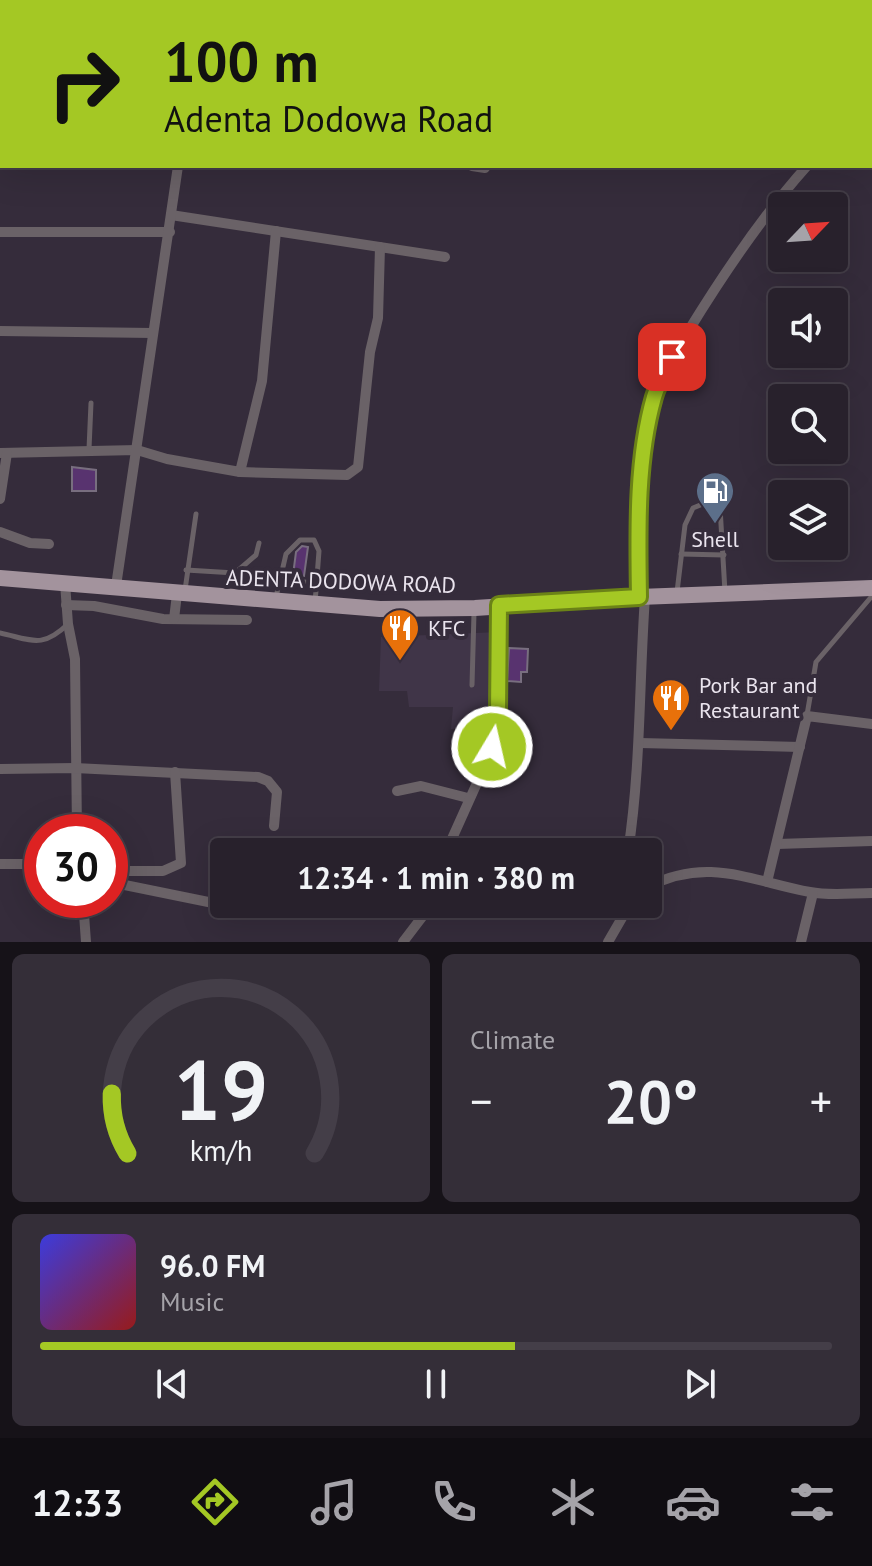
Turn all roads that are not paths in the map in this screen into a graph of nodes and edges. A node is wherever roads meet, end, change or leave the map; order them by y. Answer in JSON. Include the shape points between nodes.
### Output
{"nodes":[{"id":1,"x":178,"y":168,"type":"edge"},
{"id":2,"x":805,"y":168,"type":"edge"},
{"id":3,"x":171,"y":215,"type":"junction"},
{"id":4,"x":276,"y":231,"type":"junction"},
{"id":5,"x":0,"y":232,"type":"edge"},
{"id":6,"x":170,"y":232,"type":"junction"},
{"id":7,"x":380,"y":247,"type":"junction"},
{"id":8,"x":445,"y":257,"type":"dead end"},
{"id":9,"x":0,"y":331,"type":"edge"},
{"id":10,"x":153,"y":333,"type":"junction"},
{"id":11,"x":91,"y":403,"type":"dead end"},
{"id":12,"x":89,"y":449,"type":"junction"},
{"id":13,"x":137,"y":450,"type":"junction"},
{"id":14,"x":4,"y":453,"type":"edge"},
{"id":15,"x":240,"y":472,"type":"junction"},
{"id":16,"x":0,"y":499,"type":"edge"},
{"id":17,"x":196,"y":514,"type":"dead end"},
{"id":18,"x":0,"y":532,"type":"edge"},
{"id":19,"x":259,"y":543,"type":"dead end"},
{"id":20,"x":49,"y":544,"type":"dead end"},
{"id":21,"x":681,"y":554,"type":"junction"},
{"id":22,"x":724,"y":555,"type":"junction"},
{"id":23,"x":186,"y":570,"type":"junction"},
{"id":24,"x":0,"y":578,"type":"edge"},
{"id":25,"x":280,"y":580,"type":"junction"},
{"id":26,"x":65,"y":583,"type":"junction"},
{"id":27,"x":316,"y":583,"type":"junction"},
{"id":28,"x":116,"y":586,"type":"junction"},
{"id":29,"x":872,"y":588,"type":"edge"},
{"id":30,"x":181,"y":595,"type":"junction"},
{"id":31,"x":725,"y":595,"type":"junction"},
{"id":32,"x":872,"y":596,"type":"edge"},
{"id":33,"x":642,"y":597,"type":"junction"},
{"id":34,"x":676,"y":597,"type":"junction"},
{"id":35,"x":275,"y":602,"type":"junction"},
{"id":36,"x":314,"y":604,"type":"junction"},
{"id":37,"x":66,"y":605,"type":"junction"},
{"id":38,"x":499,"y":605,"type":"junction"},
{"id":39,"x":475,"y":608,"type":"junction"},
{"id":40,"x":174,"y":619,"type":"junction"},
{"id":41,"x":247,"y":620,"type":"dead end"},
{"id":42,"x":68,"y":624,"type":"junction"},
{"id":43,"x":0,"y":633,"type":"edge"},
{"id":44,"x":472,"y":685,"type":"dead end"},
{"id":45,"x":807,"y":716,"type":"junction"},
{"id":46,"x":872,"y":724,"type":"edge"},
{"id":47,"x":640,"y":743,"type":"junction"},
{"id":48,"x":800,"y":747,"type":"junction"},
{"id":49,"x":75,"y":768,"type":"junction"},
{"id":50,"x":0,"y":769,"type":"edge"},
{"id":51,"x":175,"y":772,"type":"junction"},
{"id":52,"x":397,"y":791,"type":"dead end"},
{"id":53,"x":468,"y":798,"type":"junction"},
{"id":54,"x":76,"y":814,"type":"edge"},
{"id":55,"x":274,"y":826,"type":"dead end"},
{"id":56,"x":452,"y":838,"type":"edge"},
{"id":57,"x":630,"y":838,"type":"edge"},
{"id":58,"x":872,"y":841,"type":"edge"},
{"id":59,"x":777,"y":844,"type":"junction"},
{"id":60,"x":0,"y":864,"type":"edge"},
{"id":61,"x":24,"y":864,"type":"edge"},
{"id":62,"x":128,"y":871,"type":"edge"},
{"id":63,"x":662,"y":882,"type":"edge"},
{"id":64,"x":767,"y":882,"type":"junction"},
{"id":65,"x":128,"y":886,"type":"edge"},
{"id":66,"x":813,"y":893,"type":"junction"},
{"id":67,"x":872,"y":893,"type":"edge"},
{"id":68,"x":210,"y":902,"type":"edge"},
{"id":69,"x":84,"y":918,"type":"edge"},
{"id":70,"x":421,"y":918,"type":"edge"},
{"id":71,"x":622,"y":918,"type":"edge"},
{"id":72,"x":86,"y":942,"type":"edge"},
{"id":73,"x":403,"y":942,"type":"edge"},
{"id":74,"x":608,"y":942,"type":"edge"},
{"id":75,"x":801,"y":942,"type":"edge"}],
"edges":[{"from":1,"to":3,"type":"street"},
{"from":2,"to":33,"type":"street","via":[[746,242],[672,357],[655,394],[642,476]]},
{"from":3,"to":4,"type":"street"},
{"from":3,"to":6,"type":"street"},
{"from":4,"to":7,"type":"street"},
{"from":4,"to":15,"type":"street","via":[[262,381]]},
{"from":5,"to":6,"type":"street"},
{"from":6,"to":10,"type":"street"},
{"from":7,"to":8,"type":"street"},
{"from":7,"to":15,"type":"street","via":[[378,318],[358,467],[347,475]]},
{"from":9,"to":10,"type":"street"},
{"from":10,"to":13,"type":"street"},
{"from":11,"to":12,"type":"lane"},
{"from":12,"to":13,"type":"street"},
{"from":12,"to":14,"type":"street"},
{"from":13,"to":15,"type":"street"},
{"from":13,"to":28,"type":"street"},
{"from":14,"to":16,"type":"street"},
{"from":17,"to":23,"type":"lane"},
{"from":18,"to":20,"type":"street"},
{"from":19,"to":23,"type":"lane","via":[[256,555],[235,573]]},
{"from":21,"to":22,"type":"lane"},
{"from":21,"to":22,"type":"lane","via":[[690,512],[710,501],[720,507]]},
{"from":21,"to":34,"type":"lane"},
{"from":22,"to":31,"type":"lane"},
{"from":23,"to":30,"type":"lane"},
{"from":24,"to":26,"type":"main road","name":"ADENTA DODOWA ROAD"},
{"from":25,"to":27,"type":"lane"},
{"from":25,"to":27,"type":"lane","via":[[286,554],[300,540],[309,539],[318,545]]},
{"from":25,"to":35,"type":"lane"},
{"from":26,"to":28,"type":"main road","name":"ADENTA DODOWA ROAD"},
{"from":26,"to":37,"type":"street"},
{"from":27,"to":36,"type":"lane"},
{"from":28,"to":30,"type":"main road","name":"ADENTA DODOWA ROAD"},
{"from":29,"to":31,"type":"main road","name":"ADENTA DODOWA ROAD"},
{"from":30,"to":35,"type":"main road","name":"ADENTA DODOWA ROAD"},
{"from":30,"to":40,"type":"street"},
{"from":31,"to":34,"type":"main road","name":"ADENTA DODOWA ROAD"},
{"from":32,"to":45,"type":"lane","via":[[816,662]]},
{"from":33,"to":34,"type":"main road","name":"ADENTA DODOWA ROAD"},
{"from":33,"to":38,"type":"main road","name":"ADENTA DODOWA ROAD"},
{"from":33,"to":47,"type":"street"},
{"from":35,"to":36,"type":"main road","name":"ADENTA DODOWA ROAD"},
{"from":36,"to":39,"type":"main road","name":"ADENTA DODOWA ROAD"},
{"from":37,"to":40,"type":"street"},
{"from":37,"to":42,"type":"street"},
{"from":38,"to":39,"type":"main road","name":"ADENTA DODOWA ROAD"},
{"from":38,"to":53,"type":"street","via":[[496,730]]},
{"from":39,"to":44,"type":"lane"},
{"from":40,"to":41,"type":"street"},
{"from":42,"to":43,"type":"lane","via":[[40,642]]},
{"from":42,"to":49,"type":"street","via":[[76,674]]},
{"from":45,"to":46,"type":"street"},
{"from":45,"to":48,"type":"street"},
{"from":47,"to":48,"type":"street"},
{"from":47,"to":57,"type":"street"},
{"from":48,"to":59,"type":"street"},
{"from":49,"to":50,"type":"street"},
{"from":49,"to":51,"type":"street"},
{"from":49,"to":54,"type":"street"},
{"from":51,"to":55,"type":"street","via":[[268,781],[279,800]]},
{"from":51,"to":62,"type":"street","via":[[181,863],[163,871]]},
{"from":52,"to":53,"type":"street","via":[[421,786]]},
{"from":53,"to":56,"type":"street"},
{"from":58,"to":59,"type":"street"},
{"from":59,"to":64,"type":"street"},
{"from":60,"to":61,"type":"street"},
{"from":63,"to":64,"type":"street","via":[[696,870]]},
{"from":64,"to":66,"type":"street"},
{"from":65,"to":68,"type":"street"},
{"from":66,"to":67,"type":"street"},
{"from":66,"to":75,"type":"street"},
{"from":69,"to":72,"type":"street"},
{"from":70,"to":73,"type":"street"},
{"from":71,"to":74,"type":"street"}]}
